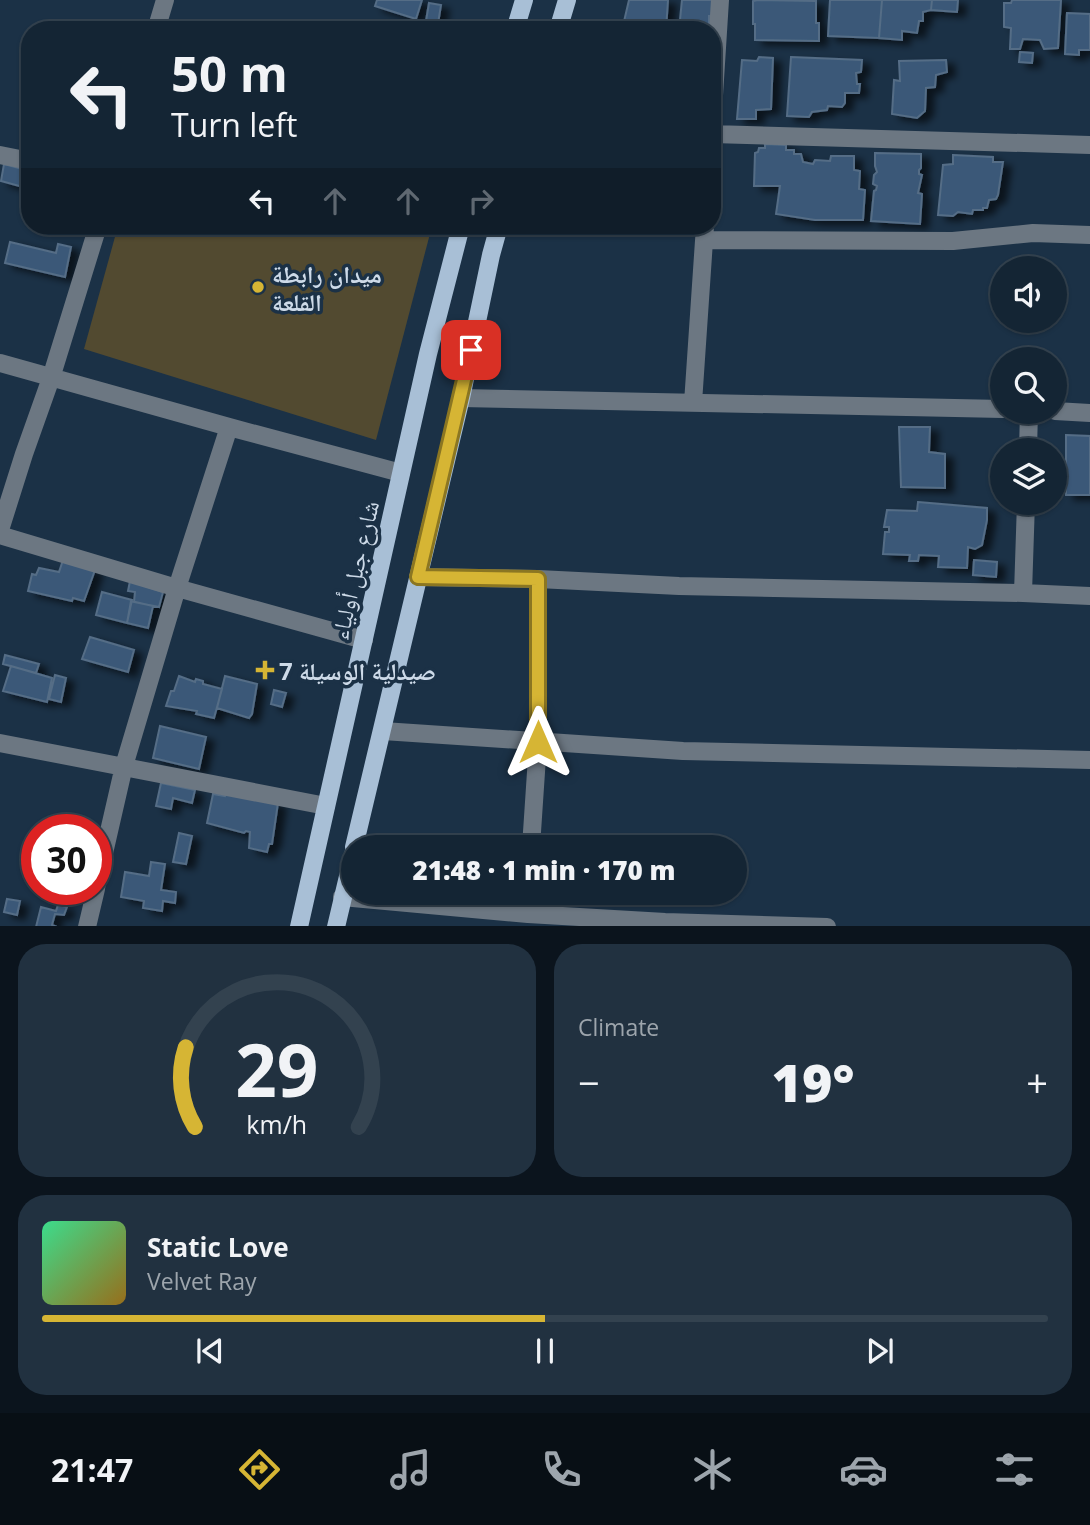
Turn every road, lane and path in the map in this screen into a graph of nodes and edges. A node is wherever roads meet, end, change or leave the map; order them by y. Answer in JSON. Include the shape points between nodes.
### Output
{"nodes":[{"id":1,"x":165,"y":0,"type":"edge"},
{"id":2,"x":524,"y":0,"type":"edge"},
{"id":3,"x":567,"y":0,"type":"edge"},
{"id":4,"x":720,"y":0,"type":"edge"},
{"id":5,"x":159,"y":21,"type":"edge"},
{"id":6,"x":518,"y":21,"type":"edge"},
{"id":7,"x":561,"y":21,"type":"edge"},
{"id":8,"x":719,"y":21,"type":"edge"},
{"id":9,"x":721,"y":134,"type":"edge"},
{"id":10,"x":1090,"y":145,"type":"edge"},
{"id":11,"x":0,"y":155,"type":"edge"},
{"id":12,"x":21,"y":159,"type":"edge"},
{"id":13,"x":721,"y":234,"type":"edge"},
{"id":14,"x":1090,"y":234,"type":"edge"},
{"id":15,"x":95,"y":235,"type":"edge"},
{"id":16,"x":459,"y":235,"type":"edge"},
{"id":17,"x":497,"y":235,"type":"edge"},
{"id":18,"x":705,"y":235,"type":"edge"},
{"id":19,"x":0,"y":363,"type":"edge"},
{"id":20,"x":51,"y":378,"type":"junction"},
{"id":21,"x":461,"y":398,"type":"junction"},
{"id":22,"x":692,"y":403,"type":"junction"},
{"id":23,"x":990,"y":409,"type":"edge"},
{"id":24,"x":1067,"y":412,"type":"edge"},
{"id":25,"x":1090,"y":413,"type":"edge"},
{"id":26,"x":229,"y":427,"type":"junction"},
{"id":27,"x":401,"y":473,"type":"junction"},
{"id":28,"x":1026,"y":515,"type":"edge"},
{"id":29,"x":0,"y":530,"type":"edge"},
{"id":30,"x":0,"y":535,"type":"edge"},
{"id":31,"x":418,"y":577,"type":"junction"},
{"id":32,"x":538,"y":579,"type":"junction"},
{"id":33,"x":177,"y":588,"type":"junction"},
{"id":34,"x":1023,"y":593,"type":"junction"},
{"id":35,"x":1090,"y":596,"type":"edge"},
{"id":36,"x":364,"y":640,"type":"junction"},
{"id":37,"x":383,"y":731,"type":"junction"},
{"id":38,"x":538,"y":742,"type":"junction"},
{"id":39,"x":0,"y":743,"type":"edge"},
{"id":40,"x":1090,"y":760,"type":"edge"},
{"id":41,"x":124,"y":766,"type":"junction"},
{"id":42,"x":326,"y":806,"type":"junction"},
{"id":43,"x":112,"y":818,"type":"edge"},
{"id":44,"x":357,"y":835,"type":"edge"},
{"id":45,"x":532,"y":835,"type":"edge"},
{"id":46,"x":341,"y":902,"type":"edge"},
{"id":47,"x":92,"y":905,"type":"edge"},
{"id":48,"x":430,"y":905,"type":"edge"},
{"id":49,"x":528,"y":905,"type":"edge"},
{"id":50,"x":528,"y":914,"type":"junction"},
{"id":51,"x":568,"y":921,"type":"edge"},
{"id":52,"x":87,"y":926,"type":"edge"},
{"id":53,"x":299,"y":926,"type":"edge"},
{"id":54,"x":336,"y":926,"type":"edge"},
{"id":55,"x":827,"y":926,"type":"edge"}],
"edges":[{"from":1,"to":5,"type":"street"},
{"from":2,"to":6,"type":"main road"},
{"from":3,"to":7,"type":"main road"},
{"from":4,"to":8,"type":"street"},
{"from":9,"to":10,"type":"street"},
{"from":11,"to":12,"type":"street"},
{"from":13,"to":14,"type":"street","via":[[953,241],[1033,233]]},
{"from":15,"to":20,"type":"street"},
{"from":16,"to":27,"type":"main road","name":"شارع جبل أولياء"},
{"from":17,"to":21,"type":"main road"},
{"from":18,"to":22,"type":"street"},
{"from":19,"to":20,"type":"street"},
{"from":20,"to":26,"type":"street"},
{"from":20,"to":29,"type":"street"},
{"from":21,"to":22,"type":"street"},
{"from":21,"to":31,"type":"main road"},
{"from":22,"to":23,"type":"street"},
{"from":24,"to":25,"type":"street"},
{"from":26,"to":27,"type":"street"},
{"from":26,"to":33,"type":"street"},
{"from":27,"to":36,"type":"main road","name":"شارع جبل أولياء"},
{"from":28,"to":34,"type":"street"},
{"from":30,"to":33,"type":"street"},
{"from":31,"to":32,"type":"street"},
{"from":31,"to":37,"type":"main road"},
{"from":32,"to":34,"type":"street"},
{"from":32,"to":38,"type":"street"},
{"from":33,"to":36,"type":"street"},
{"from":33,"to":41,"type":"street"},
{"from":34,"to":35,"type":"street"},
{"from":36,"to":42,"type":"main road","name":"شارع جبل أولياء"},
{"from":37,"to":38,"type":"street"},
{"from":37,"to":44,"type":"main road"},
{"from":38,"to":40,"type":"street","via":[[682,751]]},
{"from":38,"to":45,"type":"street"},
{"from":39,"to":41,"type":"street"},
{"from":41,"to":42,"type":"street"},
{"from":41,"to":43,"type":"street"},
{"from":42,"to":53,"type":"main road","name":"شارع جبل أولياء"},
{"from":46,"to":54,"type":"main road"},
{"from":47,"to":52,"type":"street"},
{"from":48,"to":50,"type":"street"},
{"from":49,"to":50,"type":"street"},
{"from":50,"to":51,"type":"street"},
{"from":51,"to":55,"type":"street"}]}
